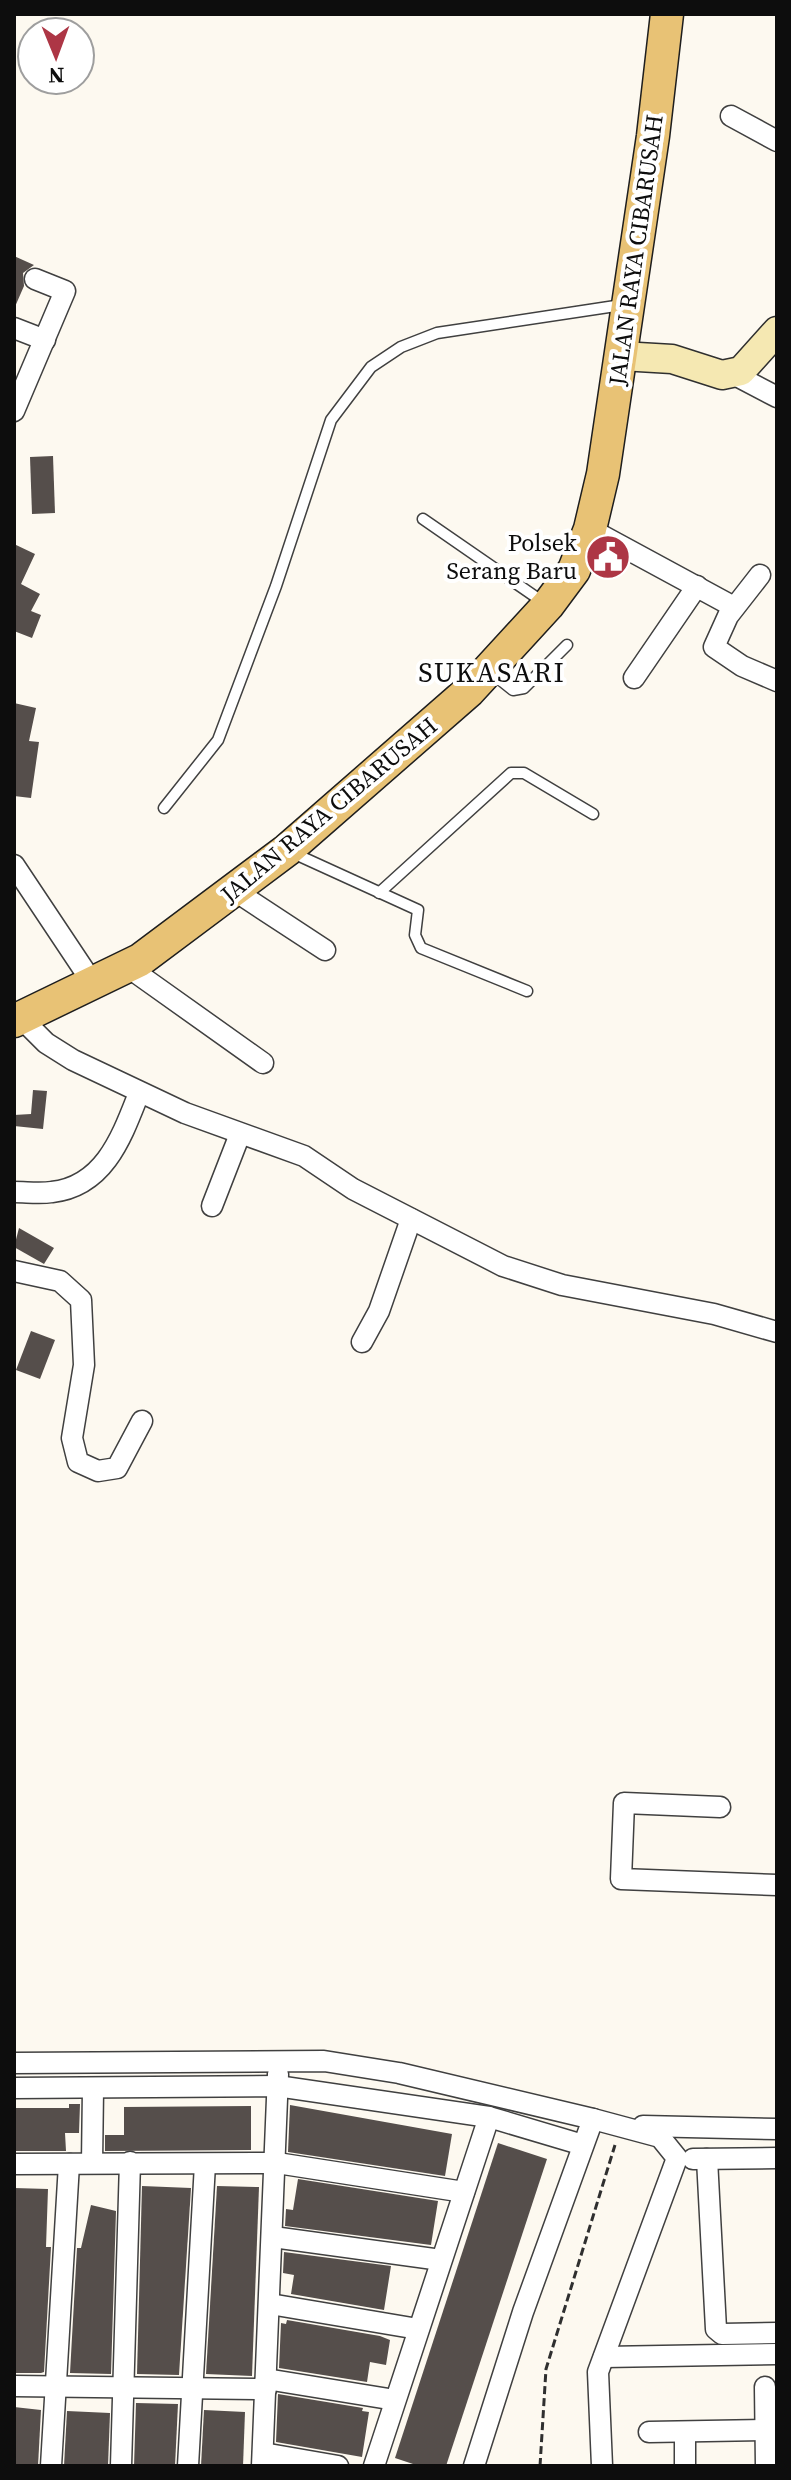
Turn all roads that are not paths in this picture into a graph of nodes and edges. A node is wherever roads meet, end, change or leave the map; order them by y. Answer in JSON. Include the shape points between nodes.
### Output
{"nodes":[{"id":1,"x":667,"y":14,"type":"edge"},
{"id":2,"x":731,"y":116,"type":"dead end"},
{"id":3,"x":777,"y":141,"type":"edge"},
{"id":4,"x":35,"y":279,"type":"dead end"},
{"id":5,"x":628,"y":304,"type":"junction"},
{"id":6,"x":14,"y":328,"type":"edge"},
{"id":7,"x":777,"y":331,"type":"edge"},
{"id":8,"x":45,"y":340,"type":"junction"},
{"id":9,"x":621,"y":356,"type":"junction"},
{"id":10,"x":733,"y":374,"type":"junction"},
{"id":11,"x":777,"y":397,"type":"edge"},
{"id":12,"x":14,"y":411,"type":"edge"},
{"id":13,"x":423,"y":519,"type":"dead end"},
{"id":14,"x":590,"y":529,"type":"junction"},
{"id":15,"x":760,"y":575,"type":"dead end"},
{"id":16,"x":697,"y":586,"type":"junction"},
{"id":17,"x":548,"y":605,"type":"junction"},
{"id":18,"x":734,"y":607,"type":"junction"},
{"id":19,"x":567,"y":645,"type":"dead end"},
{"id":20,"x":488,"y":670,"type":"junction"},
{"id":21,"x":634,"y":678,"type":"dead end"},
{"id":22,"x":777,"y":681,"type":"edge"},
{"id":23,"x":164,"y":808,"type":"dead end"},
{"id":24,"x":593,"y":814,"type":"dead end"},
{"id":25,"x":287,"y":850,"type":"junction"},
{"id":26,"x":14,"y":865,"type":"edge"},
{"id":27,"x":235,"y":891,"type":"junction"},
{"id":28,"x":379,"y":893,"type":"junction"},
{"id":29,"x":325,"y":950,"type":"dead end"},
{"id":30,"x":128,"y":967,"type":"junction"},
{"id":31,"x":94,"y":985,"type":"junction"},
{"id":32,"x":527,"y":991,"type":"dead end"},
{"id":33,"x":17,"y":1020,"type":"edge"},
{"id":34,"x":263,"y":1063,"type":"dead end"},
{"id":35,"x":139,"y":1093,"type":"junction"},
{"id":36,"x":240,"y":1134,"type":"junction"},
{"id":37,"x":14,"y":1192,"type":"edge"},
{"id":38,"x":212,"y":1206,"type":"dead end"},
{"id":39,"x":411,"y":1219,"type":"junction"},
{"id":40,"x":14,"y":1271,"type":"edge"},
{"id":41,"x":777,"y":1332,"type":"edge"},
{"id":42,"x":362,"y":1342,"type":"dead end"},
{"id":43,"x":142,"y":1421,"type":"dead end"},
{"id":44,"x":720,"y":1807,"type":"dead end"},
{"id":45,"x":777,"y":1885,"type":"edge"},
{"id":46,"x":278,"y":2062,"type":"junction"},
{"id":47,"x":14,"y":2063,"type":"edge"},
{"id":48,"x":277,"y":2086,"type":"junction"},
{"id":49,"x":14,"y":2088,"type":"edge"},
{"id":50,"x":93,"y":2089,"type":"junction"},
{"id":51,"x":489,"y":2117,"type":"junction"},
{"id":52,"x":593,"y":2119,"type":"junction"},
{"id":53,"x":619,"y":2125,"type":"junction"},
{"id":54,"x":777,"y":2129,"type":"edge"},
{"id":55,"x":583,"y":2145,"type":"junction"},
{"id":56,"x":677,"y":2158,"type":"junction"},
{"id":57,"x":777,"y":2158,"type":"edge"},
{"id":58,"x":707,"y":2159,"type":"junction"},
{"id":59,"x":130,"y":2162,"type":"junction"},
{"id":60,"x":92,"y":2163,"type":"junction"},
{"id":61,"x":277,"y":2163,"type":"junction"},
{"id":62,"x":14,"y":2164,"type":"edge"},
{"id":63,"x":69,"y":2164,"type":"junction"},
{"id":64,"x":205,"y":2164,"type":"junction"},
{"id":65,"x":464,"y":2192,"type":"junction"},
{"id":66,"x":273,"y":2237,"type":"junction"},
{"id":67,"x":441,"y":2260,"type":"junction"},
{"id":68,"x":270,"y":2304,"type":"junction"},
{"id":69,"x":418,"y":2329,"type":"junction"},
{"id":70,"x":777,"y":2333,"type":"edge"},
{"id":71,"x":777,"y":2354,"type":"edge"},
{"id":72,"x":604,"y":2357,"type":"junction"},
{"id":73,"x":266,"y":2384,"type":"junction"},
{"id":74,"x":14,"y":2386,"type":"edge"},
{"id":75,"x":56,"y":2387,"type":"junction"},
{"id":76,"x":765,"y":2387,"type":"dead end"},
{"id":77,"x":125,"y":2388,"type":"junction"},
{"id":78,"x":194,"y":2388,"type":"junction"},
{"id":79,"x":395,"y":2400,"type":"junction"},
{"id":80,"x":765,"y":2430,"type":"junction"},
{"id":81,"x":649,"y":2432,"type":"dead end"},
{"id":82,"x":685,"y":2432,"type":"junction"},
{"id":83,"x":262,"y":2459,"type":"edge"},
{"id":84,"x":378,"y":2465,"type":"edge"},
{"id":85,"x":51,"y":2466,"type":"edge"},
{"id":86,"x":121,"y":2466,"type":"edge"},
{"id":87,"x":188,"y":2466,"type":"edge"},
{"id":88,"x":338,"y":2466,"type":"edge"},
{"id":89,"x":474,"y":2466,"type":"edge"},
{"id":90,"x":602,"y":2466,"type":"edge"},
{"id":91,"x":685,"y":2466,"type":"edge"},
{"id":92,"x":766,"y":2466,"type":"edge"}],
"edges":[{"from":1,"to":5,"type":"main road","name":"JALAN RAYA CIBARUSAH"},
{"from":2,"to":3,"type":"street"},
{"from":4,"to":8,"type":"street","via":[[65,291]]},
{"from":5,"to":9,"type":"main road","name":"JALAN RAYA CIBARUSAH"},
{"from":5,"to":23,"type":"lane","via":[[437,333],[401,347],[371,367],[331,420],[218,740]]},
{"from":6,"to":8,"type":"street"},
{"from":7,"to":10,"type":"street"},
{"from":8,"to":12,"type":"street"},
{"from":9,"to":10,"type":"street","via":[[660,357]]},
{"from":9,"to":14,"type":"main road","name":"JALAN RAYA CIBARUSAH"},
{"from":10,"to":11,"type":"street"},
{"from":13,"to":17,"type":"lane"},
{"from":14,"to":16,"type":"street"},
{"from":14,"to":17,"type":"main road","name":"JALAN RAYA CIBARUSAH","via":[[574,570]]},
{"from":15,"to":18,"type":"street"},
{"from":16,"to":18,"type":"street"},
{"from":16,"to":21,"type":"street"},
{"from":17,"to":20,"type":"main road","name":"JALAN RAYA CIBARUSAH"},
{"from":18,"to":22,"type":"street","via":[[715,649]]},
{"from":19,"to":20,"type":"lane","via":[[518,690]]},
{"from":20,"to":25,"type":"main road","name":"JALAN RAYA CIBARUSAH","via":[[410,746]]},
{"from":24,"to":28,"type":"lane","via":[[524,773],[511,773]]},
{"from":25,"to":27,"type":"main road","name":"JALAN RAYA CIBARUSAH"},
{"from":25,"to":28,"type":"lane"},
{"from":26,"to":31,"type":"street"},
{"from":27,"to":29,"type":"street"},
{"from":27,"to":30,"type":"main road","name":"JALAN RAYA CIBARUSAH"},
{"from":28,"to":32,"type":"lane","via":[[418,910],[415,935],[421,948]]},
{"from":30,"to":31,"type":"main road","name":"JALAN RAYA CIBARUSAH"},
{"from":30,"to":34,"type":"street"},
{"from":31,"to":33,"type":"main road","name":"JALAN RAYA CIBARUSAH"},
{"from":33,"to":35,"type":"street","via":[[73,1060]]},
{"from":35,"to":36,"type":"street"},
{"from":35,"to":37,"type":"street","via":[[119,1141],[98,1172],[62,1190]]},
{"from":36,"to":38,"type":"street"},
{"from":36,"to":39,"type":"street","via":[[304,1156]]},
{"from":39,"to":41,"type":"street","via":[[479,1256],[562,1285],[714,1314]]},
{"from":39,"to":42,"type":"street","via":[[379,1311]]},
{"from":40,"to":43,"type":"street","via":[[60,1281],[81,1300],[84,1365],[72,1438],[78,1462],[98,1471],[117,1468]]},
{"from":44,"to":45,"type":"street","via":[[624,1803],[621,1879]]},
{"from":46,"to":47,"type":"street"},
{"from":46,"to":48,"type":"street"},
{"from":46,"to":52,"type":"street","via":[[354,2064]]},
{"from":48,"to":50,"type":"street"},
{"from":48,"to":51,"type":"street"},
{"from":48,"to":61,"type":"street"},
{"from":49,"to":50,"type":"street"},
{"from":50,"to":60,"type":"street"},
{"from":51,"to":55,"type":"street"},
{"from":51,"to":65,"type":"street"},
{"from":52,"to":53,"type":"street"},
{"from":52,"to":55,"type":"street"},
{"from":53,"to":54,"type":"street"},
{"from":53,"to":56,"type":"street","via":[[660,2137]]},
{"from":55,"to":89,"type":"street"},
{"from":56,"to":58,"type":"street"},
{"from":56,"to":72,"type":"street"},
{"from":57,"to":58,"type":"street"},
{"from":58,"to":70,"type":"street","via":[[716,2329],[722,2334]]},
{"from":59,"to":60,"type":"street"},
{"from":59,"to":64,"type":"street"},
{"from":59,"to":77,"type":"street"},
{"from":60,"to":63,"type":"street"},
{"from":61,"to":64,"type":"street"},
{"from":61,"to":65,"type":"street"},
{"from":61,"to":66,"type":"street"},
{"from":62,"to":63,"type":"street"},
{"from":63,"to":75,"type":"street"},
{"from":64,"to":78,"type":"street"},
{"from":65,"to":67,"type":"street"},
{"from":66,"to":67,"type":"street"},
{"from":66,"to":68,"type":"street"},
{"from":67,"to":69,"type":"street"},
{"from":68,"to":69,"type":"street"},
{"from":68,"to":73,"type":"street"},
{"from":69,"to":79,"type":"street"},
{"from":71,"to":72,"type":"street"},
{"from":72,"to":90,"type":"street","via":[[598,2380]]},
{"from":73,"to":78,"type":"street"},
{"from":73,"to":79,"type":"street"},
{"from":73,"to":83,"type":"street"},
{"from":74,"to":75,"type":"street"},
{"from":75,"to":77,"type":"street"},
{"from":75,"to":85,"type":"street"},
{"from":76,"to":80,"type":"street"},
{"from":77,"to":78,"type":"street"},
{"from":77,"to":86,"type":"street"},
{"from":78,"to":87,"type":"street"},
{"from":79,"to":84,"type":"street"},
{"from":80,"to":82,"type":"street"},
{"from":80,"to":92,"type":"street"},
{"from":81,"to":82,"type":"street"},
{"from":82,"to":91,"type":"street"},
{"from":83,"to":88,"type":"street"}]}
